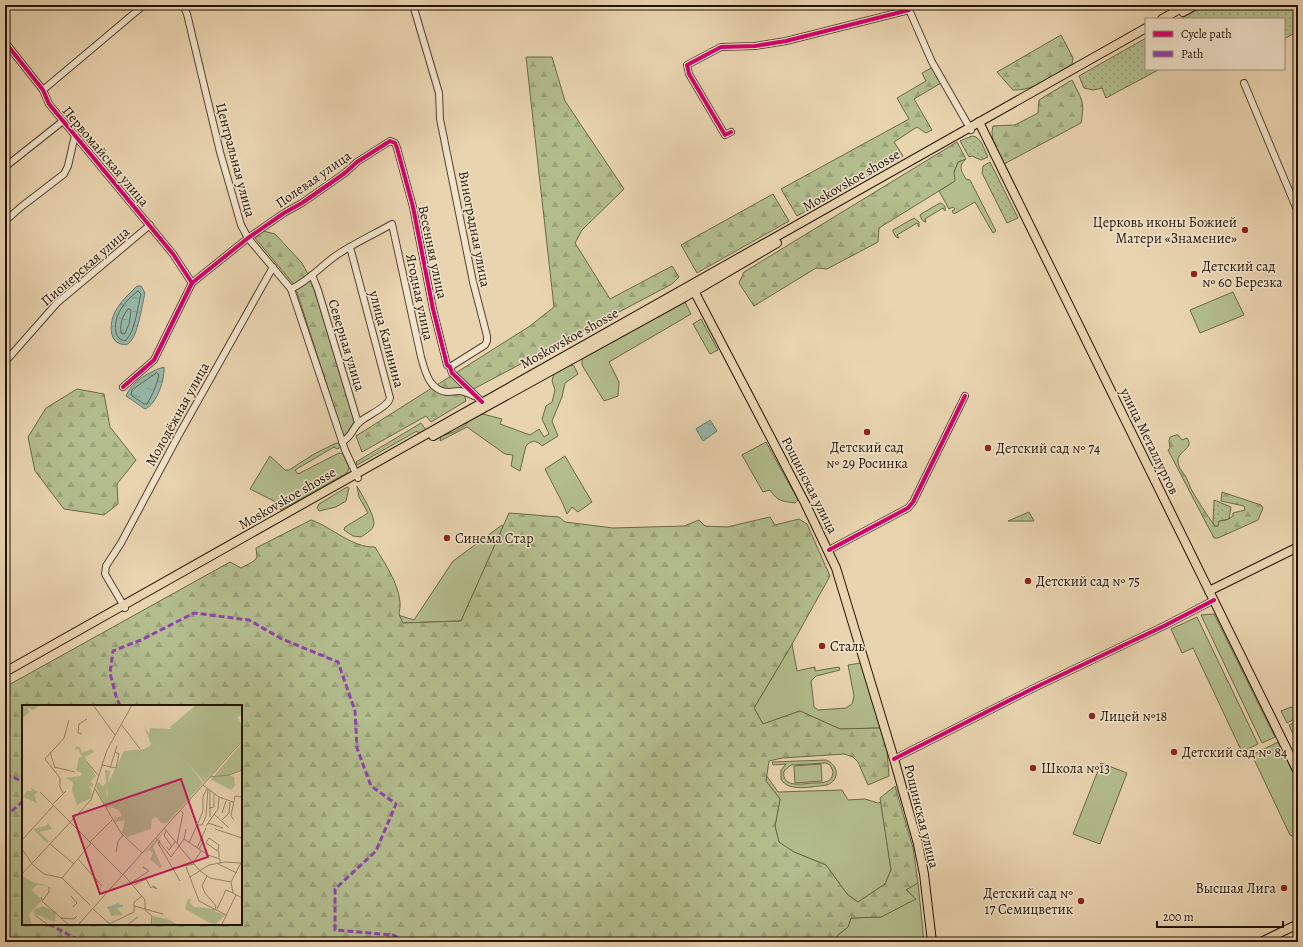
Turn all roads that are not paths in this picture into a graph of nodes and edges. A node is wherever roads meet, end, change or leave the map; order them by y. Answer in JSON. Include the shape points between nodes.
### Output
{"nodes":[{"id":1,"x":144,"y":5,"type":"edge"},
{"id":2,"x":183,"y":5,"type":"edge"},
{"id":3,"x":412,"y":5,"type":"edge"},
{"id":4,"x":1187,"y":5,"type":"edge"},
{"id":5,"x":1195,"y":5,"type":"edge"},
{"id":6,"x":908,"y":8,"type":"edge"},
{"id":7,"x":1164,"y":18,"type":"edge"},
{"id":8,"x":1172,"y":18,"type":"edge"},
{"id":9,"x":1145,"y":29,"type":"edge"},
{"id":10,"x":1145,"y":33,"type":"edge"},
{"id":11,"x":5,"y":42,"type":"edge"},
{"id":12,"x":1244,"y":83,"type":"dead end"},
{"id":13,"x":43,"y":90,"type":"junction"},
{"id":14,"x":63,"y":121,"type":"junction"},
{"id":15,"x":980,"y":124,"type":"junction"},
{"id":16,"x":970,"y":129,"type":"junction"},
{"id":17,"x":731,"y":132,"type":"dead end"},
{"id":18,"x":75,"y":135,"type":"junction"},
{"id":19,"x":392,"y":141,"type":"joint"},
{"id":20,"x":5,"y":167,"type":"edge"},
{"id":21,"x":1298,"y":212,"type":"edge"},
{"id":22,"x":5,"y":221,"type":"edge"},
{"id":23,"x":150,"y":225,"type":"junction"},
{"id":24,"x":248,"y":238,"type":"junction"},
{"id":25,"x":350,"y":247,"type":"junction"},
{"id":26,"x":273,"y":267,"type":"junction"},
{"id":27,"x":312,"y":275,"type":"junction"},
{"id":28,"x":192,"y":283,"type":"junction"},
{"id":29,"x":692,"y":288,"type":"junction"},
{"id":30,"x":291,"y":289,"type":"junction"},
{"id":31,"x":5,"y":362,"type":"edge"},
{"id":32,"x":450,"y":367,"type":"junction"},
{"id":33,"x":123,"y":387,"type":"dead end"},
{"id":34,"x":965,"y":396,"type":"dead end"},
{"id":35,"x":480,"y":399,"type":"junction"},
{"id":36,"x":359,"y":423,"type":"junction"},
{"id":37,"x":342,"y":442,"type":"junction"},
{"id":38,"x":357,"y":476,"type":"junction"},
{"id":39,"x":1298,"y":547,"type":"edge"},
{"id":40,"x":828,"y":550,"type":"junction"},
{"id":41,"x":1209,"y":591,"type":"junction"},
{"id":42,"x":1214,"y":600,"type":"junction"},
{"id":43,"x":125,"y":607,"type":"junction"},
{"id":44,"x":5,"y":672,"type":"edge"},
{"id":45,"x":5,"y":676,"type":"edge"},
{"id":46,"x":894,"y":759,"type":"junction"},
{"id":47,"x":1298,"y":772,"type":"edge"},
{"id":48,"x":1298,"y":924,"type":"edge"},
{"id":49,"x":932,"y":942,"type":"edge"},
{"id":50,"x":1261,"y":942,"type":"edge"}],
"edges":[{"from":1,"to":13,"type":"street"},
{"from":2,"to":24,"type":"street","name":"Центральная улица","via":[[220,152],[241,225]]},
{"from":3,"to":32,"type":"street","name":"Виноградная улица","via":[[439,93],[440,119],[473,282],[487,336],[484,347]]},
{"from":4,"to":7,"type":"main road"},
{"from":5,"to":8,"type":"main road"},
{"from":6,"to":16,"type":"street","via":[[932,62]]},
{"from":6,"to":17,"type":"street","via":[[786,41],[755,46],[721,47],[687,65],[689,74],[725,135]]},
{"from":9,"to":15,"type":"main road","name":"Moskovskoe shosse"},
{"from":10,"to":15,"type":"main road","name":"Moskovskoe shosse"},
{"from":11,"to":13,"type":"street","name":"Первомайская улица"},
{"from":12,"to":21,"type":"street"},
{"from":13,"to":14,"type":"street","name":"Первомайская улица","via":[[49,104]]},
{"from":14,"to":18,"type":"street","name":"Первомайская улица"},
{"from":14,"to":20,"type":"street"},
{"from":15,"to":16,"type":"main road","name":"Moskovskoe shosse"},
{"from":15,"to":41,"type":"main road","name":"улица Металлургов"},
{"from":16,"to":29,"type":"main road","name":"Moskovskoe shosse"},
{"from":18,"to":22,"type":"street","via":[[64,174]]},
{"from":18,"to":23,"type":"street","name":"Первомайская улица"},
{"from":19,"to":24,"type":"street","name":"Полевая улица","via":[[357,162],[302,204]]},
{"from":19,"to":32,"type":"street","name":"Весенняя улица","via":[[397,148],[407,185],[438,330],[447,365]]},
{"from":23,"to":28,"type":"street","name":"Первомайская улица"},
{"from":23,"to":31,"type":"street","name":"Пионерская улица","via":[[58,303]]},
{"from":24,"to":26,"type":"street","name":"Центральная улица"},
{"from":24,"to":28,"type":"street","name":"Полевая улица"},
{"from":25,"to":27,"type":"street"},
{"from":25,"to":35,"type":"street","name":"Ягодная улица","via":[[392,224],[428,379],[437,389],[448,392],[460,391]]},
{"from":25,"to":36,"type":"street","name":"улица Калинина","via":[[390,398],[385,405]]},
{"from":26,"to":30,"type":"street","name":"Центральная улица"},
{"from":26,"to":43,"type":"street","name":"Молодёжная улица","via":[[106,566],[105,574]]},
{"from":27,"to":30,"type":"street"},
{"from":27,"to":36,"type":"street","name":"Северная улица"},
{"from":28,"to":33,"type":"street","via":[[154,360]]},
{"from":29,"to":35,"type":"main road","name":"Moskovskoe shosse"},
{"from":29,"to":38,"type":"main road","name":"Moskovskoe shosse"},
{"from":29,"to":40,"type":"main road","name":"Рощинская улица"},
{"from":30,"to":37,"type":"street","name":"Центральная улица"},
{"from":32,"to":35,"type":"street","name":"Весенняя улица","via":[[452,373]]},
{"from":34,"to":40,"type":"street","via":[[908,508]]},
{"from":35,"to":38,"type":"main road","name":"Moskovskoe shosse"},
{"from":36,"to":37,"type":"street"},
{"from":37,"to":38,"type":"street","name":"Центральная улица"},
{"from":38,"to":43,"type":"main road","name":"Moskovskoe shosse"},
{"from":39,"to":41,"type":"main road"},
{"from":40,"to":46,"type":"main road","name":"Рощинская улица","via":[[843,586]]},
{"from":41,"to":42,"type":"main road","name":"улица Металлургов"},
{"from":42,"to":46,"type":"street"},
{"from":42,"to":47,"type":"main road","name":"улица Металлургов"},
{"from":43,"to":44,"type":"main road","name":"Moskovskoe shosse"},
{"from":43,"to":45,"type":"main road","name":"Moskovskoe shosse"},
{"from":46,"to":49,"type":"main road","name":"Рощинская улица","via":[[920,856]]},
{"from":48,"to":50,"type":"main road"}]}
